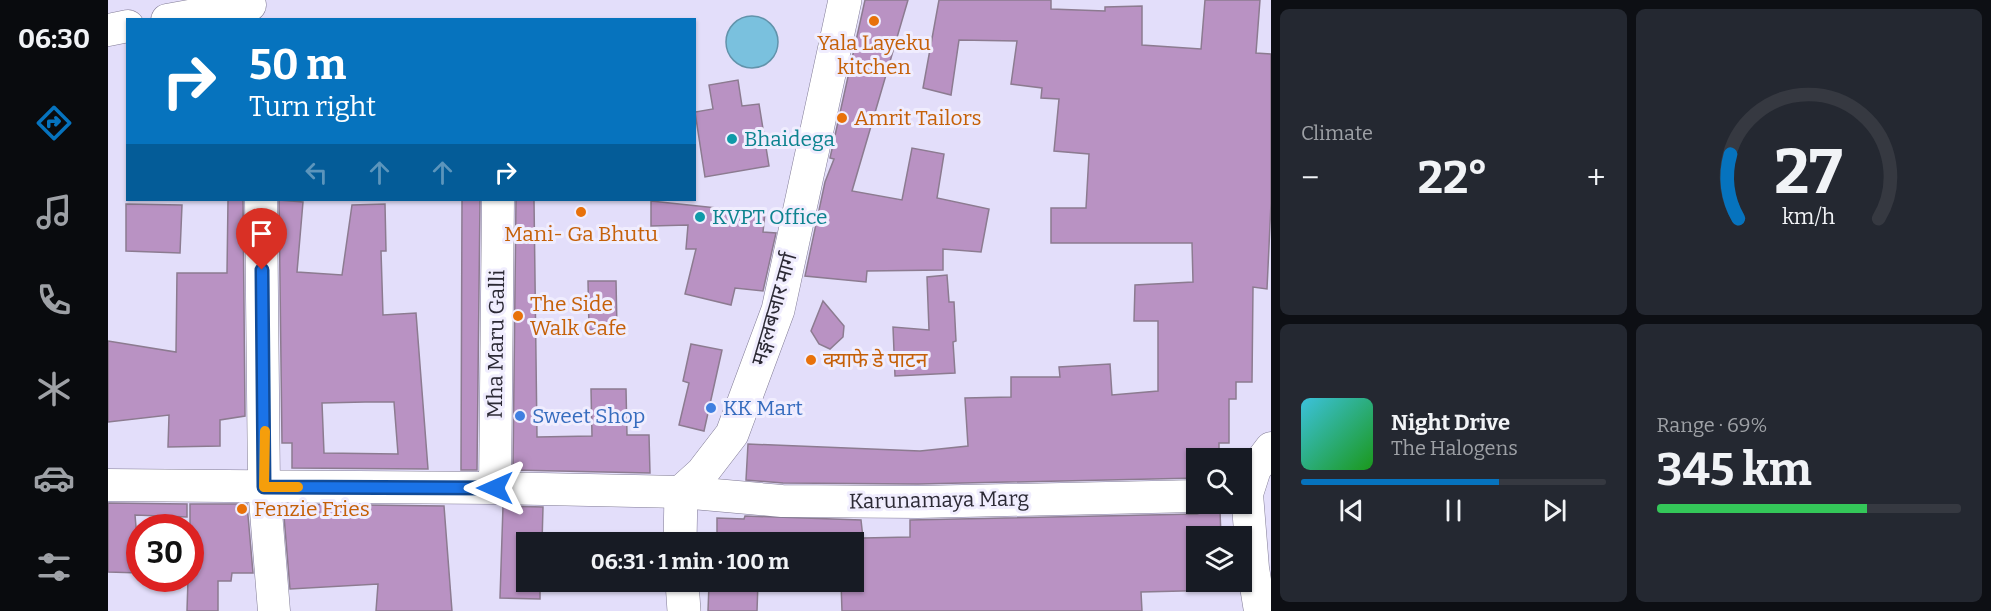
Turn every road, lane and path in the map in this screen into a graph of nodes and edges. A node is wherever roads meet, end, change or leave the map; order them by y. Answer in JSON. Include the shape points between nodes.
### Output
{"nodes":[{"id":1,"x":845,"y":0,"type":"edge"},
{"id":2,"x":248,"y":8,"type":"edge"},
{"id":3,"x":180,"y":18,"type":"edge"},
{"id":4,"x":126,"y":27,"type":"edge"},
{"id":5,"x":108,"y":30,"type":"edge"},
{"id":6,"x":261,"y":201,"type":"edge"},
{"id":7,"x":498,"y":201,"type":"edge"},
{"id":8,"x":1257,"y":479,"type":"edge"},
{"id":9,"x":108,"y":485,"type":"edge"},
{"id":10,"x":264,"y":487,"type":"junction"},
{"id":11,"x":495,"y":488,"type":"junction"},
{"id":12,"x":681,"y":492,"type":"junction"},
{"id":13,"x":1186,"y":495,"type":"edge"},
{"id":14,"x":680,"y":532,"type":"edge"},
{"id":15,"x":683,"y":592,"type":"edge"},
{"id":16,"x":274,"y":611,"type":"edge"},
{"id":17,"x":684,"y":611,"type":"edge"},
{"id":18,"x":1260,"y":611,"type":"edge"}],
"edges":[{"from":1,"to":12,"type":"main road","name":"मङ्गलबजार मार्ग","via":[[778,310],[732,434]]},
{"from":2,"to":3,"type":"street"},
{"from":4,"to":5,"type":"street"},
{"from":6,"to":10,"type":"street"},
{"from":7,"to":11,"type":"street","name":"Mha Maru Galli"},
{"from":8,"to":18,"type":"street","via":[[1253,568]]},
{"from":9,"to":10,"type":"street","name":"Karunamaya Marg"},
{"from":10,"to":11,"type":"street","name":"Karunamaya Marg"},
{"from":10,"to":16,"type":"street"},
{"from":11,"to":12,"type":"street","name":"Karunamaya Marg"},
{"from":12,"to":13,"type":"street","name":"Karunamaya Marg","via":[[782,501],[907,502]]},
{"from":12,"to":14,"type":"main road"},
{"from":15,"to":17,"type":"main road"}]}
